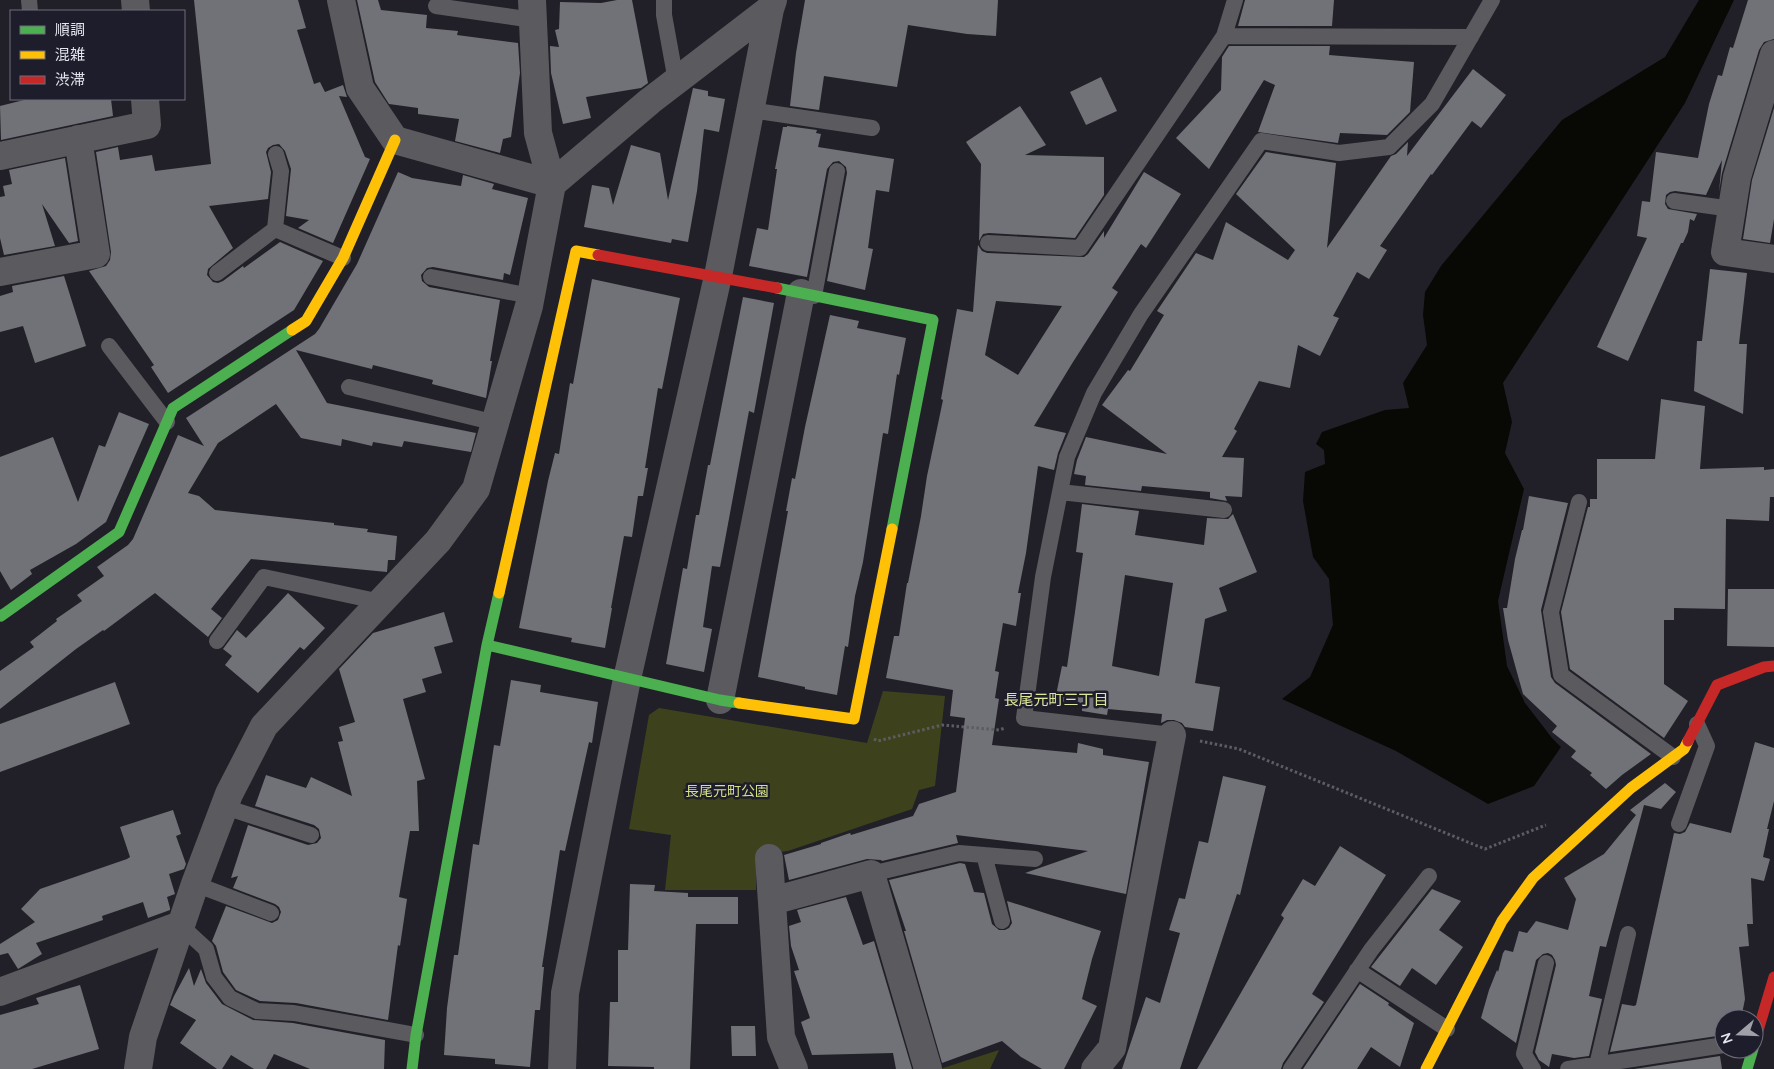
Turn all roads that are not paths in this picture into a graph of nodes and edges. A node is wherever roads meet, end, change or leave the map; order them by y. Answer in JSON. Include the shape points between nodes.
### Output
{"nodes":[{"id":1,"x":341,"y":0,"type":"edge"},
{"id":2,"x":664,"y":0,"type":"edge"},
{"id":3,"x":1235,"y":0,"type":"edge"},
{"id":4,"x":1492,"y":0,"type":"edge"},
{"id":5,"x":772,"y":4,"type":"edge"},
{"id":6,"x":436,"y":6,"type":"dead end"},
{"id":7,"x":533,"y":10,"type":"edge"},
{"id":8,"x":1224,"y":36,"type":"junction"},
{"id":9,"x":1471,"y":37,"type":"junction"},
{"id":10,"x":1774,"y":54,"type":"edge"},
{"id":11,"x":676,"y":81,"type":"junction"},
{"id":12,"x":144,"y":100,"type":"edge"},
{"id":13,"x":750,"y":110,"type":"junction"},
{"id":14,"x":872,"y":128,"type":"dead end"},
{"id":15,"x":78,"y":139,"type":"junction"},
{"id":16,"x":395,"y":140,"type":"junction"},
{"id":17,"x":276,"y":154,"type":"dead end"},
{"id":18,"x":0,"y":156,"type":"edge"},
{"id":19,"x":837,"y":171,"type":"dead end"},
{"id":20,"x":552,"y":184,"type":"junction"},
{"id":21,"x":1674,"y":201,"type":"dead end"},
{"id":22,"x":1732,"y":208,"type":"junction"},
{"id":23,"x":275,"y":229,"type":"junction"},
{"id":24,"x":988,"y":243,"type":"dead end"},
{"id":25,"x":343,"y":258,"type":"junction"},
{"id":26,"x":1774,"y":259,"type":"edge"},
{"id":27,"x":0,"y":272,"type":"edge"},
{"id":28,"x":217,"y":273,"type":"dead end"},
{"id":29,"x":718,"y":276,"type":"junction"},
{"id":30,"x":431,"y":277,"type":"dead end"},
{"id":31,"x":807,"y":295,"type":"junction"},
{"id":32,"x":531,"y":296,"type":"junction"},
{"id":33,"x":109,"y":346,"type":"dead end"},
{"id":34,"x":349,"y":387,"type":"dead end"},
{"id":35,"x":167,"y":422,"type":"junction"},
{"id":36,"x":496,"y":423,"type":"junction"},
{"id":37,"x":1060,"y":492,"type":"junction"},
{"id":38,"x":1579,"y":502,"type":"dead end"},
{"id":39,"x":1224,"y":510,"type":"dead end"},
{"id":40,"x":381,"y":602,"type":"junction"},
{"id":41,"x":0,"y":615,"type":"edge"},
{"id":42,"x":217,"y":641,"type":"dead end"},
{"id":43,"x":488,"y":645,"type":"junction"},
{"id":44,"x":1774,"y":666,"type":"edge"},
{"id":45,"x":627,"y":679,"type":"junction"},
{"id":46,"x":720,"y":700,"type":"junction"},
{"id":47,"x":1697,"y":724,"type":"junction"},
{"id":48,"x":1172,"y":735,"type":"joint"},
{"id":49,"x":1673,"y":757,"type":"junction"},
{"id":50,"x":225,"y":807,"type":"junction"},
{"id":51,"x":1679,"y":824,"type":"dead end"},
{"id":52,"x":311,"y":835,"type":"dead end"},
{"id":53,"x":984,"y":855,"type":"junction"},
{"id":54,"x":769,"y":858,"type":"dead end"},
{"id":55,"x":1035,"y":859,"type":"dead end"},
{"id":56,"x":871,"y":874,"type":"junction"},
{"id":57,"x":1429,"y":876,"type":"dead end"},
{"id":58,"x":195,"y":884,"type":"junction"},
{"id":59,"x":772,"y":901,"type":"junction"},
{"id":60,"x":271,"y":914,"type":"dead end"},
{"id":61,"x":1002,"y":921,"type":"dead end"},
{"id":62,"x":180,"y":925,"type":"junction"},
{"id":63,"x":1628,"y":934,"type":"dead end"},
{"id":64,"x":1546,"y":963,"type":"dead end"},
{"id":65,"x":1357,"y":970,"type":"junction"},
{"id":66,"x":1774,"y":977,"type":"edge"},
{"id":67,"x":0,"y":992,"type":"edge"},
{"id":68,"x":1764,"y":1010,"type":"edge"},
{"id":69,"x":1447,"y":1028,"type":"junction"},
{"id":70,"x":416,"y":1035,"type":"junction"},
{"id":71,"x":1714,"y":1047,"type":"edge"},
{"id":72,"x":1596,"y":1065,"type":"junction"},
{"id":73,"x":786,"y":1067,"type":"edge"},
{"id":74,"x":138,"y":1069,"type":"edge"},
{"id":75,"x":412,"y":1069,"type":"edge"},
{"id":76,"x":562,"y":1069,"type":"edge"},
{"id":77,"x":928,"y":1069,"type":"edge"},
{"id":78,"x":1095,"y":1069,"type":"edge"},
{"id":79,"x":1291,"y":1069,"type":"edge"},
{"id":80,"x":1426,"y":1069,"type":"edge"},
{"id":81,"x":1533,"y":1069,"type":"edge"},
{"id":82,"x":1568,"y":1069,"type":"edge"}],
"edges":[{"from":1,"to":16,"type":"street","via":[[360,88]]},
{"from":2,"to":11,"type":"lane"},
{"from":3,"to":8,"type":"lane"},
{"from":4,"to":9,"type":"lane"},
{"from":5,"to":11,"type":"street"},
{"from":5,"to":13,"type":"street"},
{"from":6,"to":7,"type":"lane"},
{"from":7,"to":20,"type":"street","via":[[538,132]]},
{"from":8,"to":9,"type":"lane"},
{"from":8,"to":24,"type":"lane","via":[[1080,248]]},
{"from":9,"to":37,"type":"lane","via":[[1432,104],[1389,147],[1339,153],[1261,141],[1141,314],[1094,393],[1067,457]]},
{"from":10,"to":22,"type":"street","via":[[1737,177]]},
{"from":11,"to":20,"type":"street"},
{"from":12,"to":15,"type":"street","via":[[147,125]]},
{"from":13,"to":14,"type":"lane"},
{"from":13,"to":29,"type":"street"},
{"from":15,"to":18,"type":"street"},
{"from":15,"to":27,"type":"street","via":[[96,254]]},
{"from":16,"to":20,"type":"street"},
{"from":16,"to":25,"type":"street"},
{"from":17,"to":23,"type":"lane","via":[[281,171]]},
{"from":19,"to":31,"type":"lane"},
{"from":20,"to":32,"type":"street"},
{"from":21,"to":22,"type":"lane"},
{"from":22,"to":26,"type":"street","via":[[1725,252]]},
{"from":23,"to":25,"type":"lane"},
{"from":23,"to":28,"type":"lane"},
{"from":25,"to":35,"type":"street","via":[[306,321],[173,408]]},
{"from":29,"to":31,"type":"street"},
{"from":29,"to":43,"type":"street","via":[[576,251]]},
{"from":29,"to":45,"type":"street"},
{"from":30,"to":32,"type":"lane"},
{"from":31,"to":46,"type":"street"},
{"from":31,"to":46,"type":"street","via":[[933,320],[854,719]]},
{"from":32,"to":36,"type":"street"},
{"from":33,"to":35,"type":"lane"},
{"from":34,"to":36,"type":"lane"},
{"from":35,"to":41,"type":"street","via":[[119,532]]},
{"from":36,"to":40,"type":"street","via":[[476,489],[438,541]]},
{"from":37,"to":39,"type":"lane"},
{"from":37,"to":48,"type":"lane","via":[[1043,577],[1024,718]]},
{"from":38,"to":49,"type":"lane","via":[[1551,612],[1560,675]]},
{"from":40,"to":42,"type":"lane","via":[[264,577]]},
{"from":40,"to":50,"type":"street","via":[[264,726]]},
{"from":43,"to":45,"type":"street"},
{"from":43,"to":70,"type":"street"},
{"from":44,"to":47,"type":"street","via":[[1717,685]]},
{"from":45,"to":46,"type":"street"},
{"from":45,"to":76,"type":"street","via":[[565,993]]},
{"from":47,"to":49,"type":"street","via":[[1684,749]]},
{"from":47,"to":51,"type":"lane","via":[[1707,746]]},
{"from":48,"to":78,"type":"street","via":[[1112,1048]]},
{"from":49,"to":69,"type":"street","via":[[1631,788],[1533,878],[1502,921]]},
{"from":50,"to":52,"type":"lane"},
{"from":50,"to":58,"type":"street"},
{"from":53,"to":55,"type":"lane"},
{"from":53,"to":56,"type":"lane","via":[[959,852]]},
{"from":53,"to":61,"type":"lane"},
{"from":54,"to":59,"type":"street"},
{"from":56,"to":59,"type":"street"},
{"from":56,"to":77,"type":"street"},
{"from":57,"to":65,"type":"lane"},
{"from":58,"to":60,"type":"lane"},
{"from":58,"to":62,"type":"street"},
{"from":59,"to":73,"type":"street"},
{"from":62,"to":67,"type":"street"},
{"from":62,"to":70,"type":"lane","via":[[206,949],[214,976],[230,998],[257,1011],[294,1013]]},
{"from":62,"to":74,"type":"street","via":[[143,1038]]},
{"from":63,"to":72,"type":"lane"},
{"from":64,"to":81,"type":"lane","via":[[1524,1054]]},
{"from":65,"to":69,"type":"lane"},
{"from":65,"to":79,"type":"lane"},
{"from":66,"to":68,"type":"street"},
{"from":69,"to":80,"type":"street"},
{"from":70,"to":75,"type":"street"},
{"from":71,"to":72,"type":"lane"},
{"from":72,"to":82,"type":"lane"}]}
